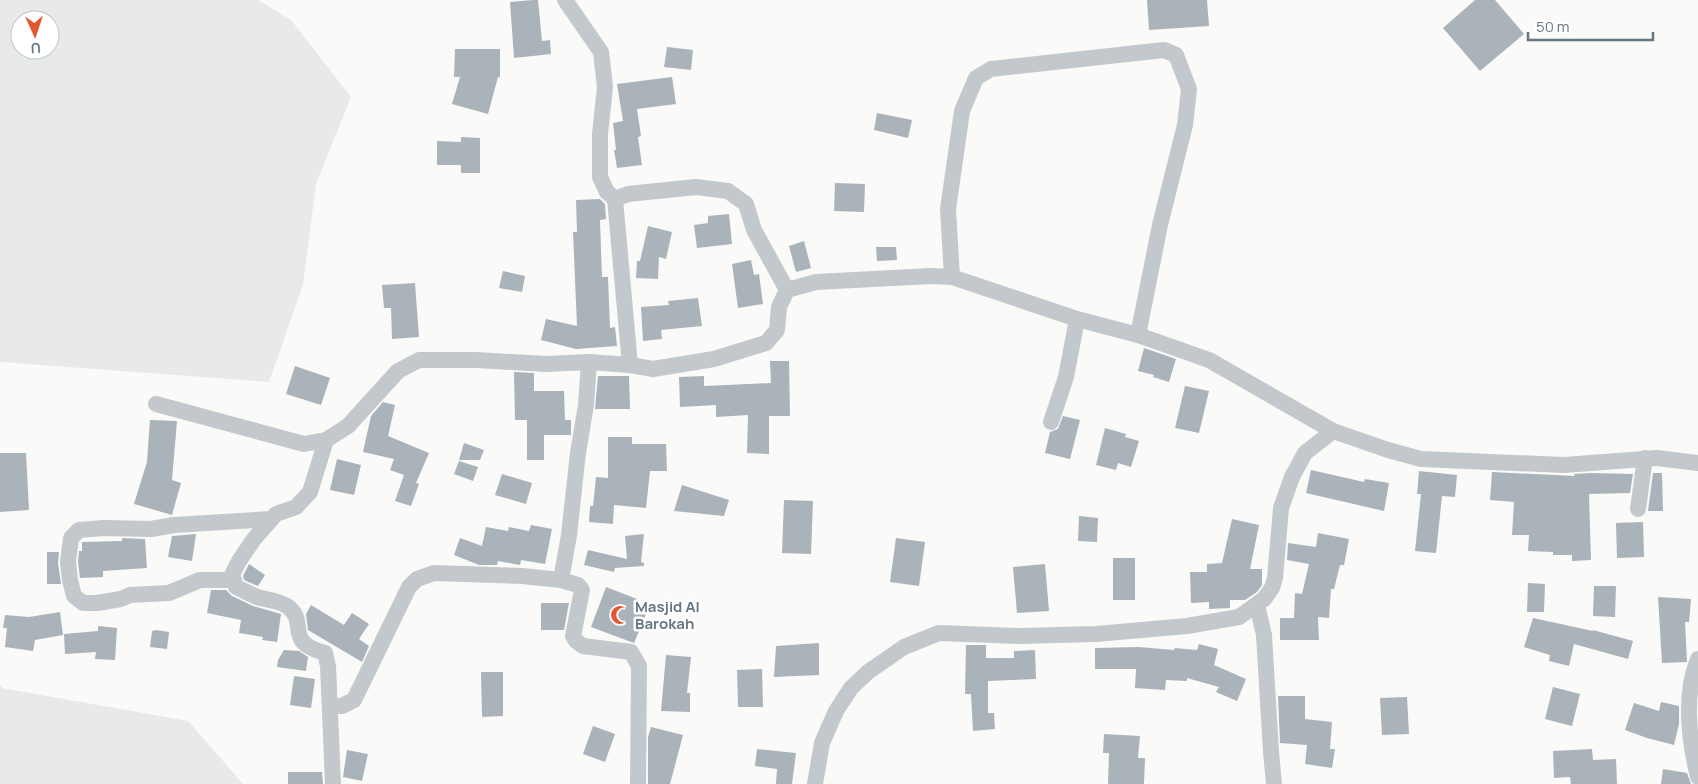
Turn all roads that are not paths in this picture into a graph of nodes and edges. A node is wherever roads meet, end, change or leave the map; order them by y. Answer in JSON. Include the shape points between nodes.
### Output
{"nodes":[{"id":1,"x":565,"y":0,"type":"edge"},
{"id":2,"x":615,"y":199,"type":"junction"},
{"id":3,"x":952,"y":277,"type":"junction"},
{"id":4,"x":787,"y":290,"type":"junction"},
{"id":5,"x":1077,"y":318,"type":"junction"},
{"id":6,"x":1138,"y":335,"type":"junction"},
{"id":7,"x":589,"y":362,"type":"junction"},
{"id":8,"x":630,"y":365,"type":"junction"},
{"id":9,"x":156,"y":404,"type":"dead end"},
{"id":10,"x":1051,"y":422,"type":"dead end"},
{"id":11,"x":1333,"y":431,"type":"junction"},
{"id":12,"x":326,"y":440,"type":"junction"},
{"id":13,"x":1645,"y":458,"type":"junction"},
{"id":14,"x":1698,"y":463,"type":"edge"},
{"id":15,"x":1638,"y":509,"type":"dead end"},
{"id":16,"x":271,"y":520,"type":"junction"},
{"id":17,"x":234,"y":580,"type":"junction"},
{"id":18,"x":561,"y":580,"type":"junction"},
{"id":19,"x":1257,"y":605,"type":"junction"},
{"id":20,"x":1698,"y":659,"type":"edge"},
{"id":21,"x":330,"y":706,"type":"junction"},
{"id":22,"x":1698,"y":777,"type":"edge"},
{"id":23,"x":333,"y":784,"type":"edge"},
{"id":24,"x":638,"y":784,"type":"edge"},
{"id":25,"x":815,"y":784,"type":"edge"},
{"id":26,"x":1274,"y":784,"type":"edge"}],
"edges":[{"from":1,"to":2,"type":"street","via":[[601,52],[605,87],[600,177],[606,192]]},
{"from":2,"to":4,"type":"street","via":[[628,194],[696,187],[728,191],[746,204],[754,230]]},
{"from":2,"to":8,"type":"street"},
{"from":3,"to":4,"type":"street","via":[[816,282]]},
{"from":3,"to":5,"type":"street"},
{"from":3,"to":6,"type":"street","via":[[948,209],[962,111],[976,78],[991,68],[1164,50],[1176,55],[1189,88],[1185,125],[1160,225]]},
{"from":4,"to":8,"type":"street","via":[[779,307],[777,330],[766,343],[714,359],[662,368]]},
{"from":5,"to":6,"type":"street"},
{"from":5,"to":10,"type":"street","via":[[1066,377]]},
{"from":6,"to":11,"type":"street","via":[[1209,360]]},
{"from":7,"to":8,"type":"street"},
{"from":7,"to":12,"type":"street","via":[[546,364],[419,360],[398,372],[348,426]]},
{"from":7,"to":18,"type":"street","via":[[586,406]]},
{"from":9,"to":12,"type":"street","via":[[304,444]]},
{"from":11,"to":13,"type":"street","via":[[1421,459],[1564,465]]},
{"from":11,"to":19,"type":"street","via":[[1306,453],[1292,477],[1281,508],[1275,578],[1272,588]]},
{"from":12,"to":16,"type":"street","via":[[310,492],[296,507],[276,514]]},
{"from":13,"to":14,"type":"street"},
{"from":13,"to":15,"type":"street"},
{"from":16,"to":17,"type":"street","via":[[239,561],[232,575]]},
{"from":16,"to":17,"type":"street","via":[[79,530],[71,538],[70,580],[74,596],[83,603],[130,595],[169,593],[200,580]]},
{"from":17,"to":21,"type":"street","via":[[236,587],[287,606],[295,614],[302,643],[325,653]]},
{"from":18,"to":21,"type":"street","via":[[450,573],[434,573],[417,579],[409,587],[354,700],[342,706]]},
{"from":18,"to":24,"type":"street","via":[[578,585],[582,590],[574,636],[576,641],[583,646],[631,652],[639,666]]},
{"from":19,"to":25,"type":"street","via":[[1239,617],[1187,626],[1096,634],[939,633],[904,647],[862,677],[836,711],[822,743]]},
{"from":19,"to":26,"type":"street","via":[[1264,635]]},
{"from":20,"to":22,"type":"street","via":[[1692,672],[1689,716]]},
{"from":21,"to":23,"type":"street"}]}
